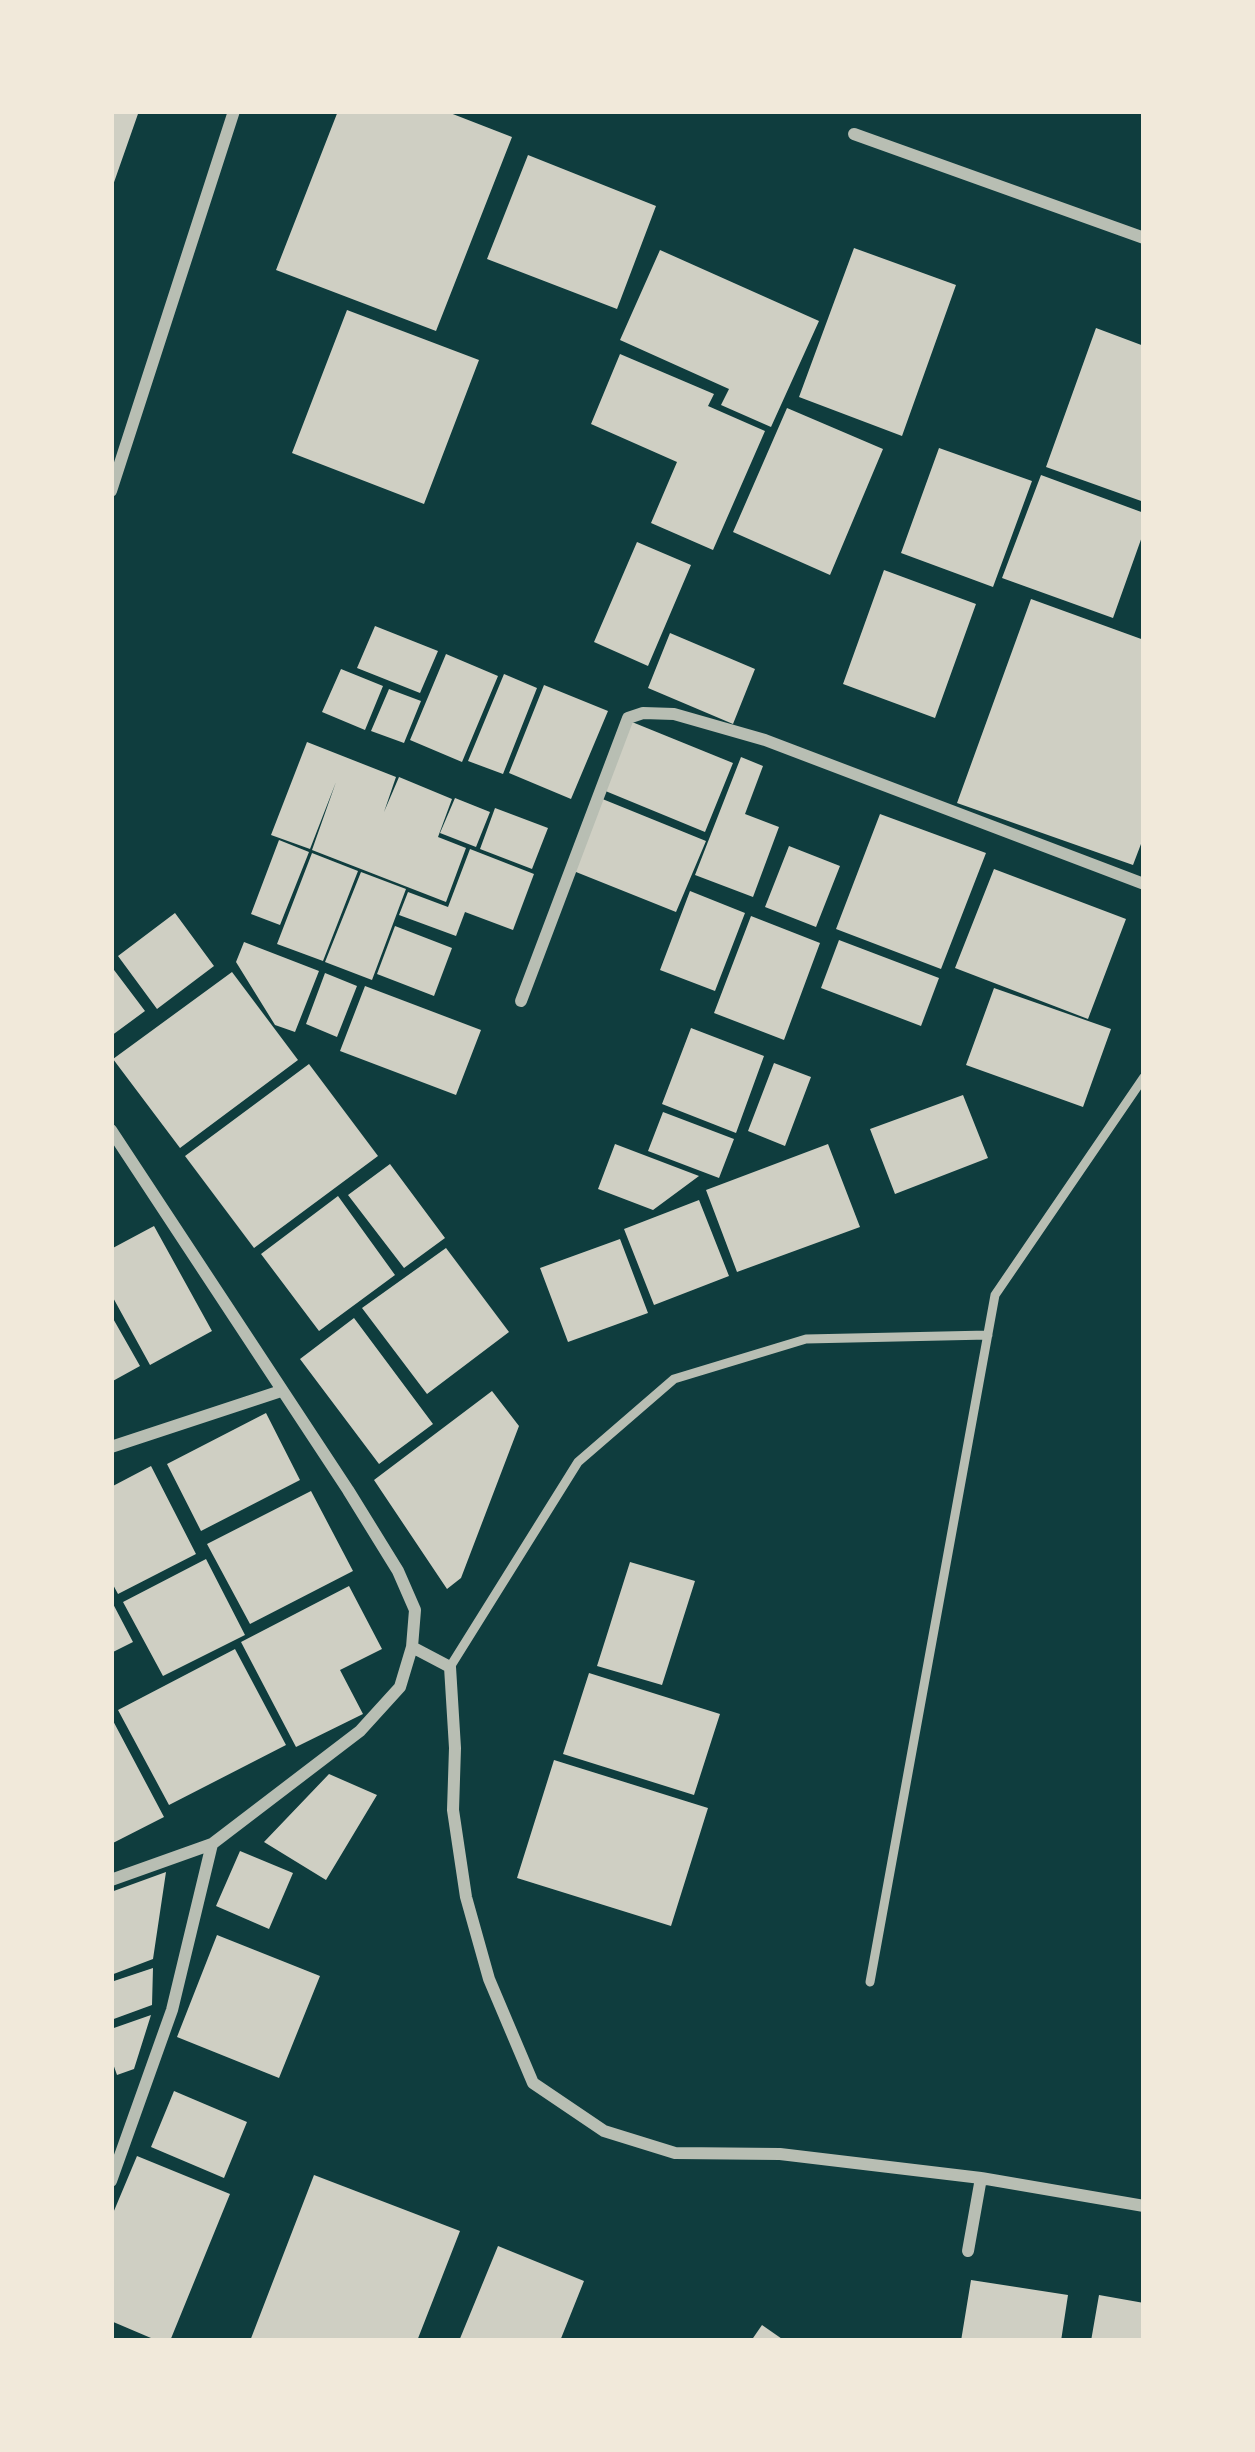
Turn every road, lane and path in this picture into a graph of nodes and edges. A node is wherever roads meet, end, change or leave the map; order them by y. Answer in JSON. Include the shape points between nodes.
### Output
{"nodes":[{"id":1,"x":234,"y":111,"type":"edge"},
{"id":2,"x":854,"y":134,"type":"dead end"},
{"id":3,"x":1144,"y":238,"type":"edge"},
{"id":4,"x":111,"y":491,"type":"edge"},
{"id":5,"x":1144,"y":884,"type":"edge"},
{"id":6,"x":521,"y":1001,"type":"dead end"},
{"id":7,"x":1144,"y":1077,"type":"edge"},
{"id":8,"x":111,"y":1130,"type":"edge"},
{"id":9,"x":988,"y":1335,"type":"junction"},
{"id":10,"x":281,"y":1391,"type":"junction"},
{"id":11,"x":111,"y":1448,"type":"edge"},
{"id":12,"x":412,"y":1647,"type":"junction"},
{"id":13,"x":450,"y":1667,"type":"junction"},
{"id":14,"x":212,"y":1844,"type":"junction"},
{"id":15,"x":111,"y":1880,"type":"edge"},
{"id":16,"x":870,"y":1982,"type":"dead end"},
{"id":17,"x":981,"y":2178,"type":"junction"},
{"id":18,"x":111,"y":2181,"type":"edge"},
{"id":19,"x":1144,"y":2206,"type":"edge"},
{"id":20,"x":968,"y":2251,"type":"dead end"}],
"edges":[{"from":1,"to":4,"type":"street"},
{"from":2,"to":3,"type":"street"},
{"from":5,"to":6,"type":"street","via":[[765,740],[674,713],[643,713],[628,718]]},
{"from":7,"to":9,"type":"lane","via":[[995,1295]]},
{"from":8,"to":10,"type":"street"},
{"from":9,"to":13,"type":"lane","via":[[806,1340],[674,1379],[578,1462]]},
{"from":9,"to":16,"type":"lane"},
{"from":10,"to":11,"type":"street"},
{"from":10,"to":12,"type":"street","via":[[398,1571],[415,1610]]},
{"from":12,"to":13,"type":"street"},
{"from":12,"to":14,"type":"street","via":[[400,1687],[360,1731]]},
{"from":13,"to":17,"type":"street","via":[[453,1810],[466,1897],[489,1979],[533,2083],[604,2131],[675,2152],[780,2154]]},
{"from":14,"to":15,"type":"street"},
{"from":14,"to":18,"type":"street","via":[[172,2010]]},
{"from":17,"to":19,"type":"street"},
{"from":17,"to":20,"type":"street"}]}
